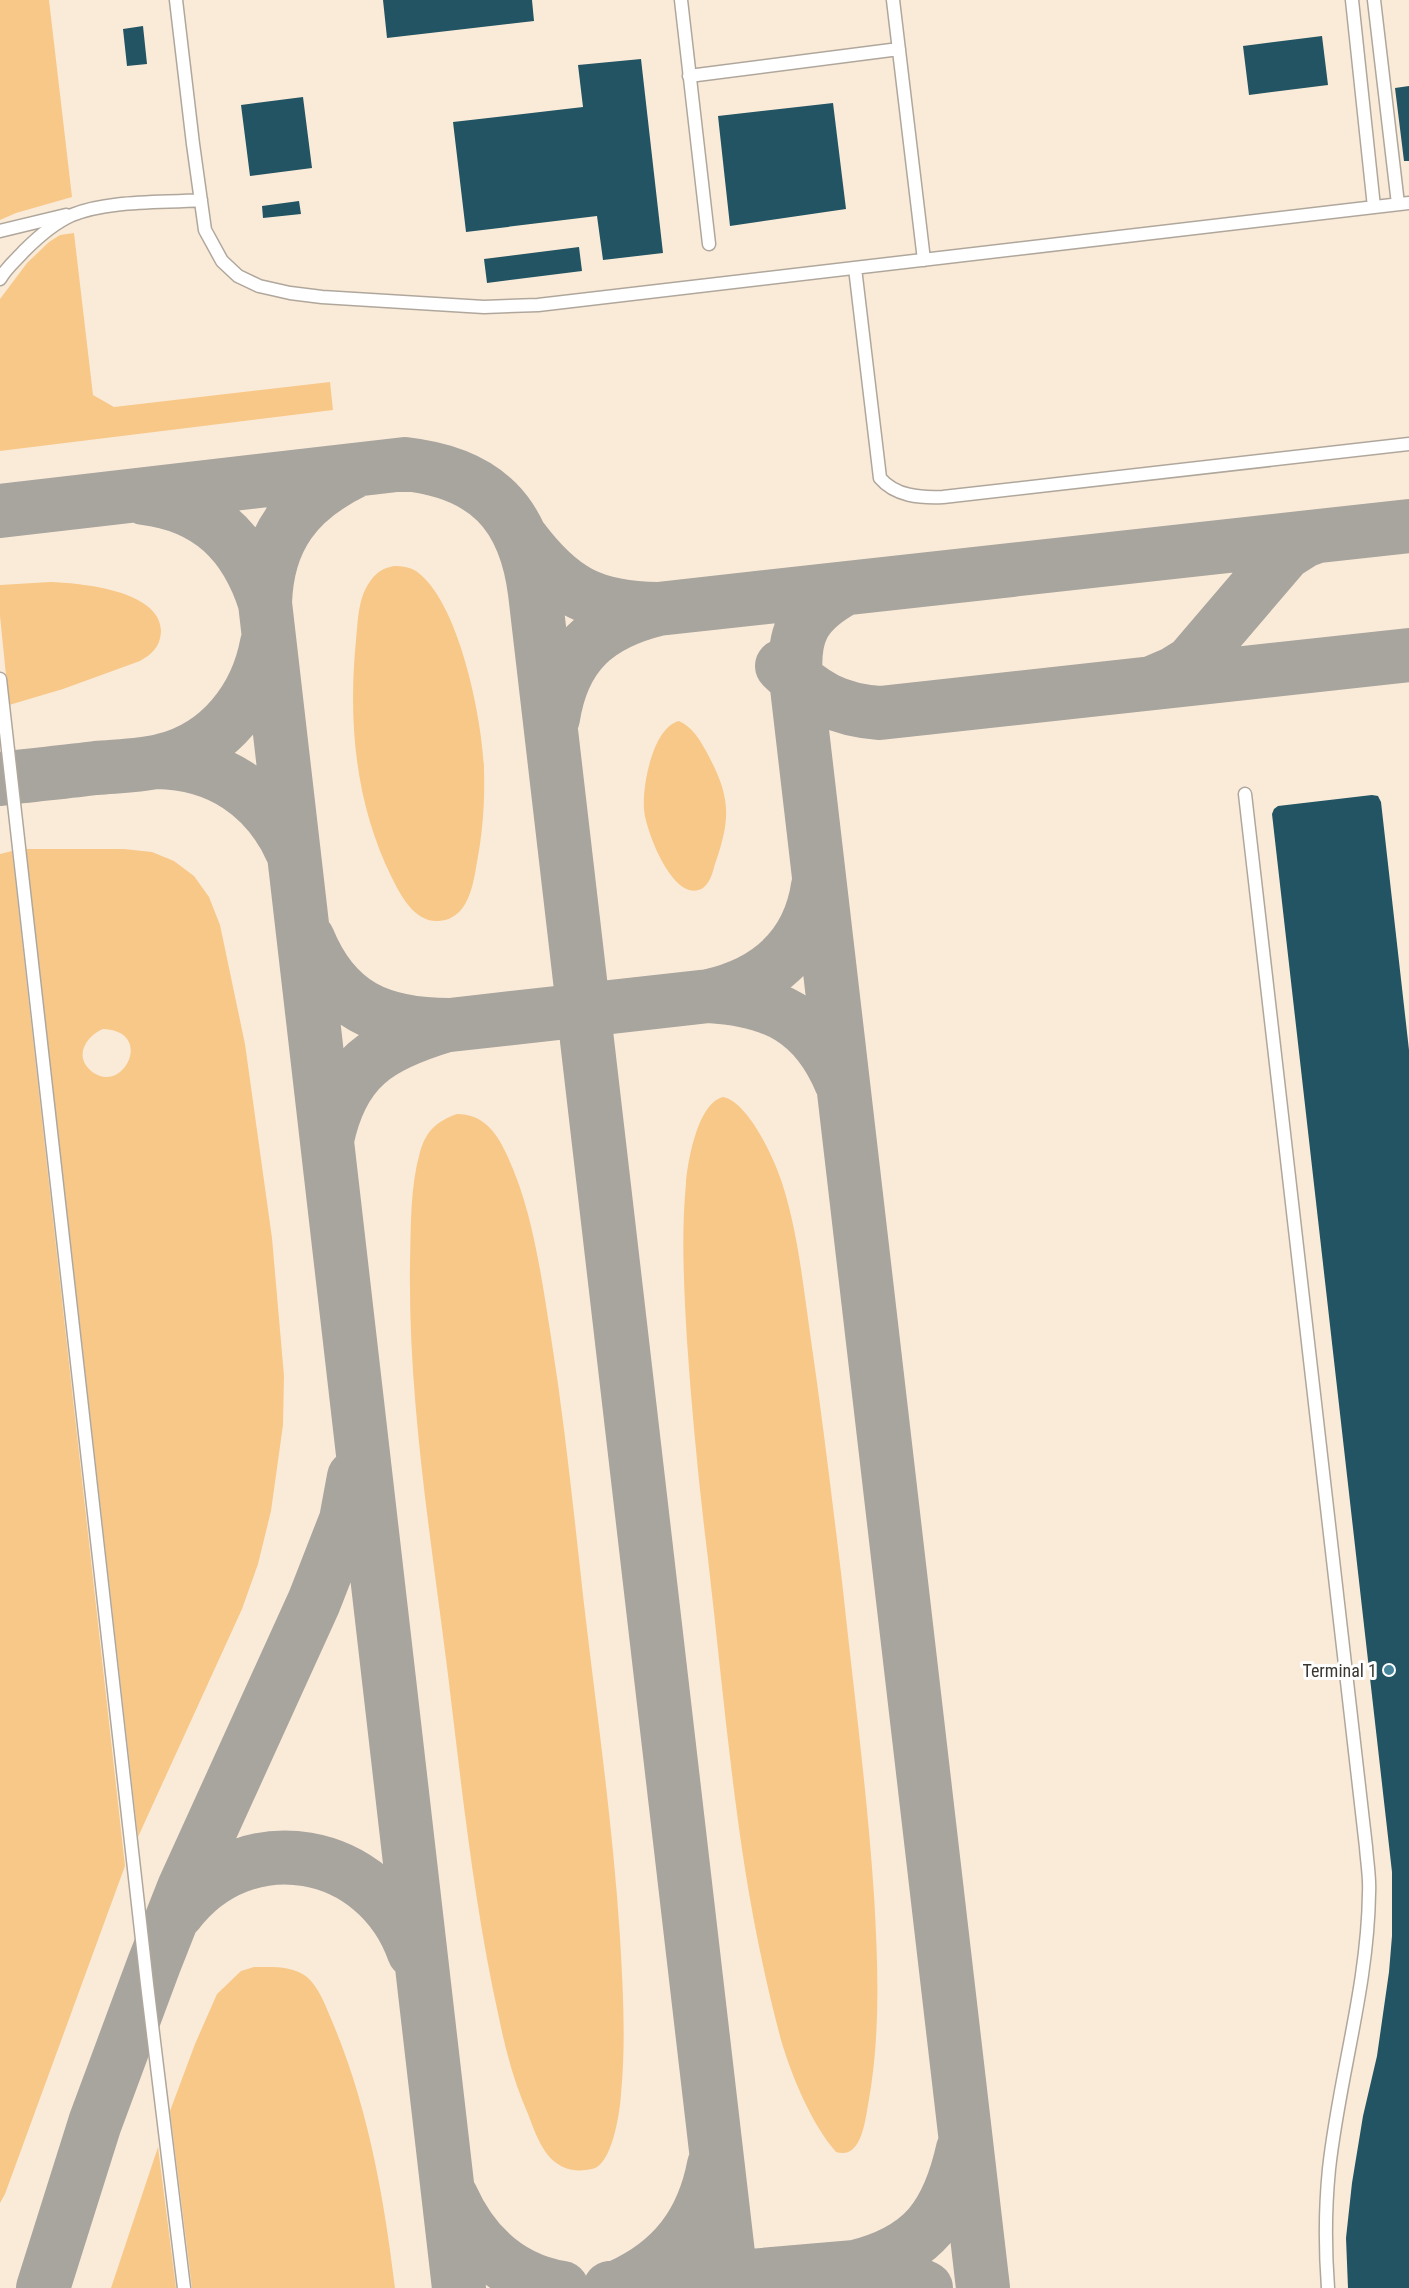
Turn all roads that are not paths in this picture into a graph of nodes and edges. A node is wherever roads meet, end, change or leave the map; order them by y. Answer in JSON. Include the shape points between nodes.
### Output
{"nodes":[{"id":1,"x":176,"y":0,"type":"edge"},
{"id":2,"x":681,"y":0,"type":"edge"},
{"id":3,"x":894,"y":0,"type":"edge"},
{"id":4,"x":1352,"y":0,"type":"edge"},
{"id":5,"x":1374,"y":0,"type":"edge"},
{"id":6,"x":899,"y":49,"type":"junction"},
{"id":7,"x":690,"y":76,"type":"junction"},
{"id":8,"x":201,"y":200,"type":"junction"},
{"id":9,"x":1403,"y":204,"type":"edge"},
{"id":10,"x":1374,"y":207,"type":"junction"},
{"id":11,"x":82,"y":212,"type":"junction"},
{"id":12,"x":0,"y":231,"type":"edge"},
{"id":13,"x":709,"y":244,"type":"dead end"},
{"id":14,"x":924,"y":260,"type":"junction"},
{"id":15,"x":855,"y":268,"type":"junction"},
{"id":16,"x":0,"y":279,"type":"edge"},
{"id":17,"x":1409,"y":444,"type":"edge"},
{"id":18,"x":0,"y":679,"type":"edge"},
{"id":19,"x":1245,"y":794,"type":"dead end"},
{"id":20,"x":184,"y":2288,"type":"edge"},
{"id":21,"x":1328,"y":2288,"type":"edge"}],
"edges":[{"from":1,"to":8,"type":"lane"},
{"from":2,"to":7,"type":"lane"},
{"from":3,"to":6,"type":"lane"},
{"from":4,"to":10,"type":"lane"},
{"from":5,"to":9,"type":"lane"},
{"from":6,"to":7,"type":"lane"},
{"from":6,"to":14,"type":"lane"},
{"from":7,"to":13,"type":"lane"},
{"from":8,"to":11,"type":"lane"},
{"from":8,"to":15,"type":"lane","via":[[205,230],[212,245],[237,276],[259,286],[322,297],[484,307],[538,305]]},
{"from":9,"to":10,"type":"lane"},
{"from":10,"to":14,"type":"lane"},
{"from":11,"to":12,"type":"lane"},
{"from":11,"to":16,"type":"lane","via":[[36,239]]},
{"from":14,"to":15,"type":"lane"},
{"from":15,"to":17,"type":"lane","via":[[880,478],[903,494],[943,497]]},
{"from":18,"to":20,"type":"lane"},
{"from":19,"to":21,"type":"lane","via":[[1370,1891],[1360,1989],[1329,2168]]}]}
